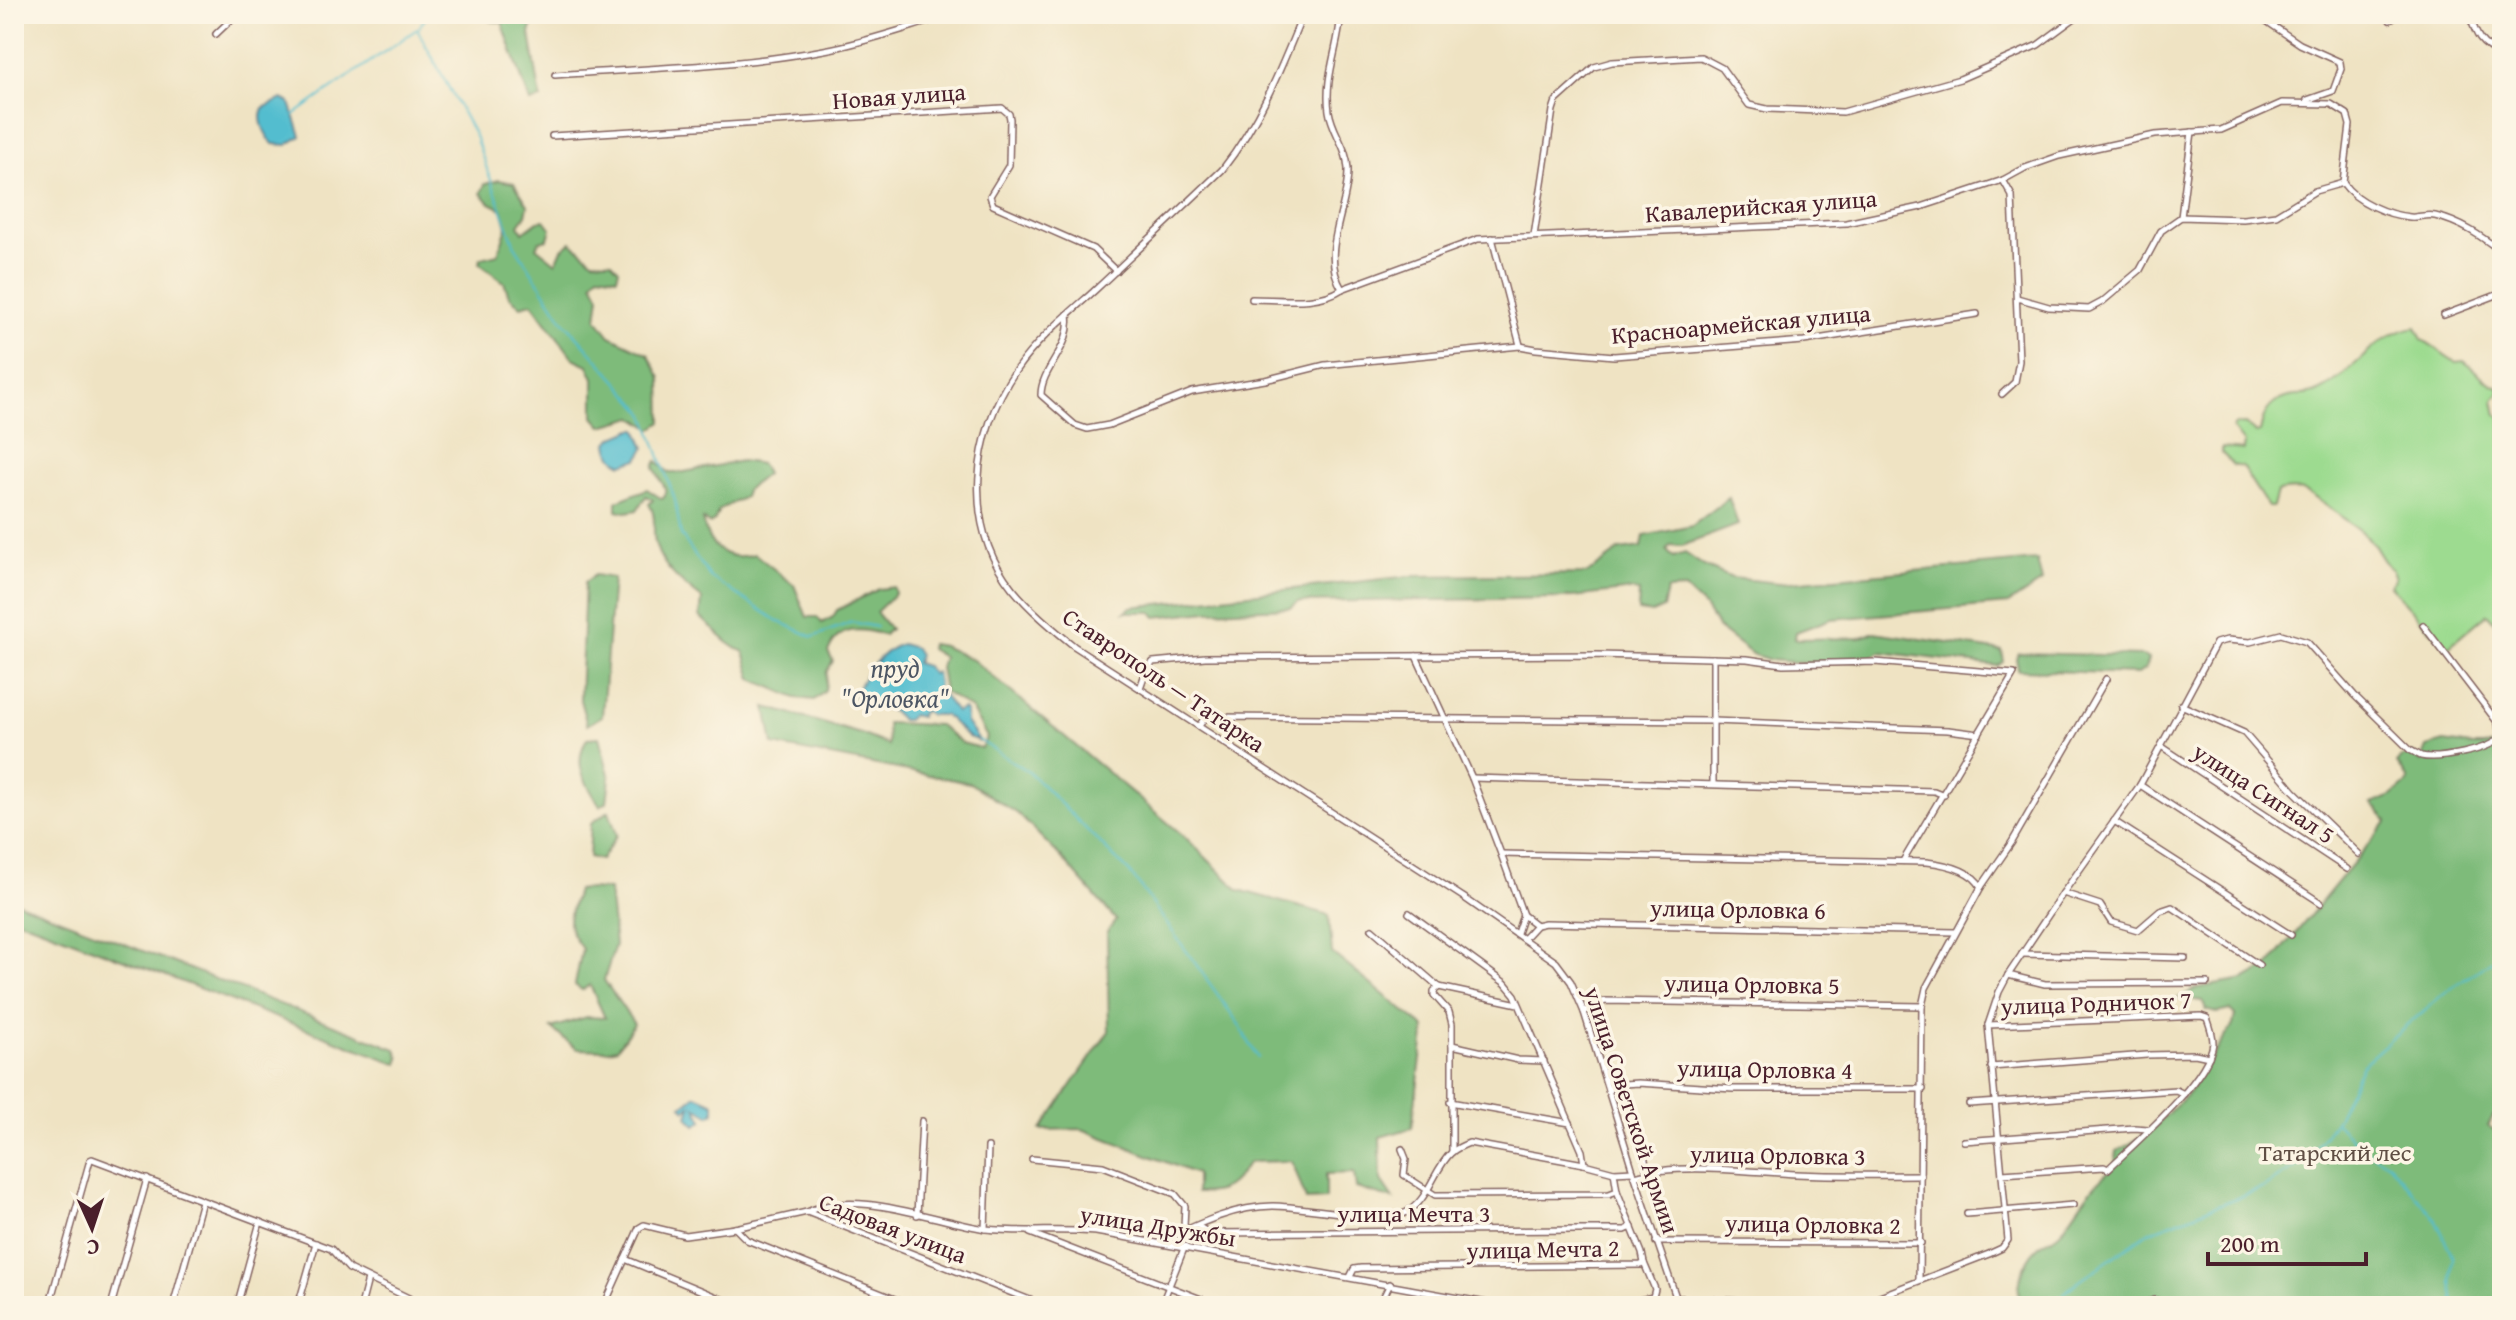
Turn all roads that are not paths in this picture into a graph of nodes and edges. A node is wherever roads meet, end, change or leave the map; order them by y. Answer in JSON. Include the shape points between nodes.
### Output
{"nodes":[{"id":1,"x":237,"y":14,"type":"edge"},
{"id":2,"x":954,"y":14,"type":"edge"},
{"id":3,"x":1303,"y":14,"type":"edge"},
{"id":4,"x":1341,"y":14,"type":"edge"},
{"id":5,"x":2080,"y":14,"type":"edge"},
{"id":6,"x":2256,"y":14,"type":"edge"},
{"id":7,"x":2401,"y":14,"type":"edge"},
{"id":8,"x":2469,"y":14,"type":"edge"},
{"id":9,"x":2390,"y":20,"type":"dead end"},
{"id":10,"x":216,"y":34,"type":"dead end"},
{"id":11,"x":2502,"y":54,"type":"edge"},
{"id":12,"x":555,"y":75,"type":"dead end"},
{"id":13,"x":2300,"y":101,"type":"junction"},
{"id":14,"x":2192,"y":132,"type":"junction"},
{"id":15,"x":552,"y":136,"type":"dead end"},
{"id":16,"x":2003,"y":180,"type":"junction"},
{"id":17,"x":2343,"y":183,"type":"junction"},
{"id":18,"x":2181,"y":217,"type":"junction"},
{"id":19,"x":1534,"y":236,"type":"junction"},
{"id":20,"x":1492,"y":238,"type":"junction"},
{"id":21,"x":2502,"y":252,"type":"edge"},
{"id":22,"x":1116,"y":271,"type":"junction"},
{"id":23,"x":1342,"y":289,"type":"junction"},
{"id":24,"x":2502,"y":293,"type":"edge"},
{"id":25,"x":2017,"y":298,"type":"junction"},
{"id":26,"x":1252,"y":299,"type":"dead end"},
{"id":27,"x":1068,"y":314,"type":"junction"},
{"id":28,"x":1977,"y":314,"type":"dead end"},
{"id":29,"x":2444,"y":315,"type":"dead end"},
{"id":30,"x":1520,"y":346,"type":"junction"},
{"id":31,"x":2002,"y":394,"type":"dead end"},
{"id":32,"x":2423,"y":625,"type":"dead end"},
{"id":33,"x":1416,"y":655,"type":"junction"},
{"id":34,"x":1713,"y":658,"type":"junction"},
{"id":35,"x":2106,"y":679,"type":"dead end"},
{"id":36,"x":1140,"y":688,"type":"junction"},
{"id":37,"x":2181,"y":705,"type":"junction"},
{"id":38,"x":1446,"y":719,"type":"junction"},
{"id":39,"x":1713,"y":721,"type":"junction"},
{"id":40,"x":1199,"y":726,"type":"junction"},
{"id":41,"x":1979,"y":734,"type":"junction"},
{"id":42,"x":2161,"y":746,"type":"junction"},
{"id":43,"x":1472,"y":778,"type":"junction"},
{"id":44,"x":1288,"y":784,"type":"joint"},
{"id":45,"x":1713,"y":784,"type":"junction"},
{"id":46,"x":2140,"y":785,"type":"junction"},
{"id":47,"x":1944,"y":795,"type":"junction"},
{"id":48,"x":2114,"y":821,"type":"junction"},
{"id":49,"x":1501,"y":854,"type":"junction"},
{"id":50,"x":2359,"y":854,"type":"dead end"},
{"id":51,"x":1903,"y":861,"type":"junction"},
{"id":52,"x":2347,"y":869,"type":"dead end"},
{"id":53,"x":1981,"y":887,"type":"junction"},
{"id":54,"x":2063,"y":893,"type":"junction"},
{"id":55,"x":2321,"y":903,"type":"dead end"},
{"id":56,"x":1409,"y":913,"type":"dead end"},
{"id":57,"x":1523,"y":915,"type":"junction"},
{"id":58,"x":1536,"y":925,"type":"junction"},
{"id":59,"x":1372,"y":929,"type":"dead end"},
{"id":60,"x":1955,"y":932,"type":"junction"},
{"id":61,"x":1517,"y":933,"type":"junction"},
{"id":62,"x":2291,"y":935,"type":"dead end"},
{"id":63,"x":1524,"y":938,"type":"junction"},
{"id":64,"x":2021,"y":954,"type":"junction"},
{"id":65,"x":2185,"y":958,"type":"dead end"},
{"id":66,"x":2259,"y":965,"type":"dead end"},
{"id":67,"x":2008,"y":975,"type":"junction"},
{"id":68,"x":2207,"y":983,"type":"dead end"},
{"id":69,"x":1439,"y":987,"type":"junction"},
{"id":70,"x":1519,"y":1004,"type":"junction"},
{"id":71,"x":1922,"y":1006,"type":"junction"},
{"id":72,"x":1584,"y":1012,"type":"junction"},
{"id":73,"x":1988,"y":1025,"type":"junction"},
{"id":74,"x":1452,"y":1045,"type":"junction"},
{"id":75,"x":2209,"y":1057,"type":"junction"},
{"id":76,"x":1544,"y":1061,"type":"junction"},
{"id":77,"x":1991,"y":1067,"type":"junction"},
{"id":78,"x":1608,"y":1089,"type":"junction"},
{"id":79,"x":1923,"y":1089,"type":"junction"},
{"id":80,"x":2184,"y":1094,"type":"junction"},
{"id":81,"x":1450,"y":1102,"type":"junction"},
{"id":82,"x":1995,"y":1103,"type":"junction"},
{"id":83,"x":1969,"y":1104,"type":"dead end"},
{"id":84,"x":922,"y":1121,"type":"dead end"},
{"id":85,"x":1570,"y":1123,"type":"junction"},
{"id":86,"x":2149,"y":1129,"type":"junction"},
{"id":87,"x":1999,"y":1139,"type":"junction"},
{"id":88,"x":1964,"y":1141,"type":"dead end"},
{"id":89,"x":1642,"y":1142,"type":"dead end"},
{"id":90,"x":988,"y":1147,"type":"dead end"},
{"id":91,"x":1402,"y":1149,"type":"dead end"},
{"id":92,"x":1452,"y":1152,"type":"junction"},
{"id":93,"x":1032,"y":1159,"type":"dead end"},
{"id":94,"x":1584,"y":1164,"type":"junction"},
{"id":95,"x":1614,"y":1172,"type":"junction"},
{"id":96,"x":1647,"y":1172,"type":"junction"},
{"id":97,"x":1634,"y":1174,"type":"junction"},
{"id":98,"x":2002,"y":1174,"type":"junction"},
{"id":99,"x":1921,"y":1175,"type":"junction"},
{"id":100,"x":147,"y":1179,"type":"junction"},
{"id":101,"x":1429,"y":1189,"type":"junction"},
{"id":102,"x":1617,"y":1191,"type":"junction"},
{"id":103,"x":202,"y":1201,"type":"junction"},
{"id":104,"x":2073,"y":1205,"type":"dead end"},
{"id":105,"x":2005,"y":1211,"type":"junction"},
{"id":106,"x":807,"y":1212,"type":"junction"},
{"id":107,"x":1967,"y":1214,"type":"dead end"},
{"id":108,"x":917,"y":1215,"type":"junction"},
{"id":109,"x":260,"y":1222,"type":"junction"},
{"id":110,"x":1198,"y":1226,"type":"junction"},
{"id":111,"x":1632,"y":1227,"type":"junction"},
{"id":112,"x":735,"y":1228,"type":"junction"},
{"id":113,"x":985,"y":1229,"type":"junction"},
{"id":114,"x":1187,"y":1230,"type":"junction"},
{"id":115,"x":1029,"y":1232,"type":"junction"},
{"id":116,"x":1161,"y":1242,"type":"junction"},
{"id":117,"x":1656,"y":1242,"type":"junction"},
{"id":118,"x":316,"y":1243,"type":"junction"},
{"id":119,"x":1921,"y":1243,"type":"junction"},
{"id":120,"x":1185,"y":1246,"type":"junction"},
{"id":121,"x":625,"y":1259,"type":"junction"},
{"id":122,"x":1644,"y":1263,"type":"junction"},
{"id":123,"x":1350,"y":1277,"type":"junction"},
{"id":124,"x":368,"y":1279,"type":"junction"},
{"id":125,"x":1919,"y":1280,"type":"junction"},
{"id":126,"x":1390,"y":1284,"type":"junction"},
{"id":127,"x":1169,"y":1287,"type":"junction"},
{"id":128,"x":1676,"y":1298,"type":"junction"},
{"id":129,"x":1383,"y":1299,"type":"junction"},
{"id":130,"x":1589,"y":1303,"type":"dead end"},
{"id":131,"x":2154,"y":1303,"type":"edge"},
{"id":132,"x":49,"y":1306,"type":"edge"},
{"id":133,"x":111,"y":1306,"type":"edge"},
{"id":134,"x":173,"y":1306,"type":"edge"},
{"id":135,"x":237,"y":1306,"type":"edge"},
{"id":136,"x":298,"y":1306,"type":"edge"},
{"id":137,"x":361,"y":1306,"type":"edge"},
{"id":138,"x":424,"y":1306,"type":"edge"},
{"id":139,"x":604,"y":1306,"type":"edge"},
{"id":140,"x":738,"y":1306,"type":"edge"},
{"id":141,"x":912,"y":1306,"type":"edge"},
{"id":142,"x":1045,"y":1306,"type":"edge"},
{"id":143,"x":1161,"y":1306,"type":"edge"},
{"id":144,"x":1219,"y":1306,"type":"edge"},
{"id":145,"x":1379,"y":1306,"type":"edge"},
{"id":146,"x":1402,"y":1306,"type":"edge"},
{"id":147,"x":1503,"y":1306,"type":"edge"},
{"id":148,"x":1679,"y":1306,"type":"edge"},
{"id":149,"x":1843,"y":1306,"type":"edge"},
{"id":150,"x":1854,"y":1306,"type":"edge"},
{"id":151,"x":2137,"y":1306,"type":"edge"},
{"id":152,"x":2182,"y":1306,"type":"edge"}],
"edges":[{"from":1,"to":10,"type":"street"},
{"from":2,"to":12,"type":"street","via":[[792,56]]},
{"from":3,"to":22,"type":"street","name":"Ставрополь — Татарка","via":[[1273,87],[1237,150]]},
{"from":4,"to":23,"type":"street","via":[[1328,87],[1332,126],[1348,166],[1335,241],[1335,271]]},
{"from":5,"to":19,"type":"street","via":[[2038,45],[1960,79],[1843,112],[1749,105],[1722,68],[1701,57],[1604,63],[1556,101]]},
{"from":6,"to":13,"type":"street","via":[[2300,44],[2340,62],[2333,91]]},
{"from":7,"to":9,"type":"street"},
{"from":8,"to":11,"type":"street","via":[[2478,39]]},
{"from":13,"to":14,"type":"street","name":"Кавалерийская улица","via":[[2282,103],[2221,130]]},
{"from":13,"to":17,"type":"street","name":"Кавалерийская улица","via":[[2331,104],[2347,114]]},
{"from":14,"to":16,"type":"street","name":"Кавалерийская улица","via":[[2059,156]]},
{"from":14,"to":18,"type":"street"},
{"from":15,"to":22,"type":"street","name":"Новая улица","via":[[1002,108],[1010,119],[1009,165],[990,196],[993,205],[1093,249]]},
{"from":16,"to":19,"type":"street","name":"Кавалерийская улица","via":[[1896,214],[1846,223]]},
{"from":16,"to":25,"type":"street","via":[[2012,196]]},
{"from":17,"to":18,"type":"street","via":[[2315,191],[2276,215]]},
{"from":17,"to":21,"type":"street","via":[[2357,198],[2389,213],[2432,215],[2472,231]]},
{"from":18,"to":25,"type":"street","via":[[2161,231],[2140,270],[2089,309],[2049,307]]},
{"from":19,"to":20,"type":"street","name":"Кавалерийская улица"},
{"from":20,"to":23,"type":"street","name":"Кавалерийская улица","via":[[1465,242]]},
{"from":20,"to":30,"type":"street"},
{"from":22,"to":27,"type":"street","name":"Ставрополь — Татарка"},
{"from":23,"to":26,"type":"street","name":"Кавалерийская улица","via":[[1328,297]]},
{"from":24,"to":29,"type":"street"},
{"from":25,"to":31,"type":"street","via":[[2019,361],[2015,382]]},
{"from":27,"to":30,"type":"street","name":"Красноармейская улица","via":[[1066,343],[1041,395],[1087,429],[1192,392],[1325,365]]},
{"from":27,"to":36,"type":"street","name":"Ставрополь — Татарка","via":[[1016,370],[995,406],[980,461],[981,519],[988,547],[1010,586],[1037,615]]},
{"from":28,"to":30,"type":"street","name":"Красноармейская улица","via":[[1804,341],[1614,356]]},
{"from":32,"to":37,"type":"street","via":[[2498,723],[2500,737],[2492,745],[2419,755],[2307,642],[2281,634],[2216,643]]},
{"from":33,"to":34,"type":"street"},
{"from":33,"to":36,"type":"street","via":[[1161,660],[1146,671]]},
{"from":33,"to":38,"type":"street"},
{"from":34,"to":39,"type":"street"},
{"from":34,"to":41,"type":"street","via":[[1783,664],[1875,662],[2014,674]]},
{"from":35,"to":53,"type":"street"},
{"from":36,"to":40,"type":"street","name":"Ставрополь — Татарка"},
{"from":37,"to":42,"type":"street"},
{"from":37,"to":50,"type":"street","via":[[2244,733]]},
{"from":38,"to":39,"type":"street"},
{"from":38,"to":40,"type":"street","via":[[1212,717]]},
{"from":38,"to":43,"type":"street"},
{"from":39,"to":41,"type":"street"},
{"from":39,"to":45,"type":"street"},
{"from":40,"to":44,"type":"street","name":"Ставрополь — Татарка"},
{"from":41,"to":47,"type":"street"},
{"from":42,"to":46,"type":"street"},
{"from":42,"to":52,"type":"street","name":"улица Сигнал 5"},
{"from":43,"to":45,"type":"street"},
{"from":43,"to":49,"type":"street"},
{"from":44,"to":61,"type":"street","name":"улица Советской Армии"},
{"from":45,"to":47,"type":"street"},
{"from":46,"to":48,"type":"street"},
{"from":46,"to":55,"type":"street"},
{"from":47,"to":51,"type":"street"},
{"from":48,"to":54,"type":"street"},
{"from":48,"to":62,"type":"street"},
{"from":49,"to":51,"type":"street"},
{"from":49,"to":57,"type":"street"},
{"from":51,"to":53,"type":"street","via":[[1958,869]]},
{"from":53,"to":60,"type":"street"},
{"from":54,"to":64,"type":"street"},
{"from":54,"to":66,"type":"street","via":[[2100,905],[2111,922],[2138,930],[2172,907]]},
{"from":56,"to":70,"type":"street","via":[[1505,983]]},
{"from":57,"to":58,"type":"street"},
{"from":57,"to":61,"type":"street"},
{"from":58,"to":60,"type":"street","name":"улица Орловка 6"},
{"from":58,"to":63,"type":"street"},
{"from":59,"to":69,"type":"street"},
{"from":60,"to":71,"type":"street","via":[[1930,977]]},
{"from":61,"to":63,"type":"street","name":"улица Советской Армии"},
{"from":63,"to":72,"type":"street","name":"улица Советской Армии","via":[[1565,972]]},
{"from":64,"to":65,"type":"street"},
{"from":64,"to":67,"type":"street"},
{"from":67,"to":68,"type":"street","via":[[2045,984]]},
{"from":67,"to":73,"type":"street"},
{"from":69,"to":70,"type":"street"},
{"from":69,"to":74,"type":"street","via":[[1434,995],[1452,1017]]},
{"from":70,"to":76,"type":"street"},
{"from":71,"to":72,"type":"street","name":"улица Орловка 5","via":[[1605,1001]]},
{"from":71,"to":79,"type":"street"},
{"from":72,"to":78,"type":"street","name":"улица Советской Армии"},
{"from":73,"to":75,"type":"street","name":"улица Родничок 7","via":[[2201,1016],[2211,1029]]},
{"from":73,"to":77,"type":"street"},
{"from":74,"to":76,"type":"street"},
{"from":74,"to":81,"type":"street"},
{"from":75,"to":77,"type":"street","via":[[2147,1055]]},
{"from":75,"to":80,"type":"street"},
{"from":76,"to":85,"type":"street"},
{"from":77,"to":82,"type":"street"},
{"from":78,"to":79,"type":"street","name":"улица Орловка 4","via":[[1638,1083]]},
{"from":78,"to":97,"type":"street","name":"улица Советской Армии"},
{"from":79,"to":99,"type":"street"},
{"from":80,"to":82,"type":"street","via":[[2176,1090]]},
{"from":80,"to":86,"type":"street"},
{"from":81,"to":85,"type":"street"},
{"from":81,"to":92,"type":"street"},
{"from":82,"to":83,"type":"street"},
{"from":82,"to":87,"type":"street"},
{"from":84,"to":108,"type":"street"},
{"from":85,"to":94,"type":"street"},
{"from":86,"to":87,"type":"street"},
{"from":86,"to":98,"type":"street","via":[[2108,1169]]},
{"from":87,"to":88,"type":"street"},
{"from":87,"to":98,"type":"street"},
{"from":89,"to":96,"type":"street"},
{"from":90,"to":113,"type":"street"},
{"from":91,"to":101,"type":"street","via":[[1404,1175]]},
{"from":92,"to":94,"type":"street","name":"улица Орловка 3","via":[[1469,1143],[1482,1144]]},
{"from":92,"to":101,"type":"street"},
{"from":93,"to":114,"type":"street","via":[[1103,1166],[1175,1194],[1185,1206]]},
{"from":94,"to":95,"type":"street","name":"улица Орловка 3"},
{"from":95,"to":97,"type":"street","name":"улица Орловка 3"},
{"from":95,"to":102,"type":"street","name":"улица Мечта 2"},
{"from":96,"to":97,"type":"street","name":"улица Орловка 3"},
{"from":96,"to":99,"type":"street","name":"улица Орловка 3"},
{"from":97,"to":117,"type":"street","name":"улица Советской Армии"},
{"from":98,"to":105,"type":"street"},
{"from":99,"to":119,"type":"street"},
{"from":100,"to":103,"type":"street"},
{"from":100,"to":132,"type":"street","via":[[90,1160]]},
{"from":100,"to":133,"type":"street"},
{"from":101,"to":102,"type":"street","via":[[1435,1195]]},
{"from":101,"to":110,"type":"street","via":[[1403,1214],[1385,1217],[1271,1206],[1233,1212]]},
{"from":102,"to":111,"type":"street","name":"улица Мечта 2"},
{"from":103,"to":109,"type":"street"},
{"from":103,"to":134,"type":"street"},
{"from":104,"to":105,"type":"street"},
{"from":105,"to":107,"type":"street"},
{"from":105,"to":125,"type":"street","via":[[2008,1240],[2002,1248]]},
{"from":106,"to":108,"type":"street","name":"улица Дружбы","via":[[851,1202]]},
{"from":106,"to":112,"type":"street","name":"Садовая улица"},
{"from":106,"to":142,"type":"street","name":"Садовая улица"},
{"from":108,"to":113,"type":"street","name":"улица Дружбы"},
{"from":109,"to":118,"type":"street"},
{"from":109,"to":135,"type":"street"},
{"from":110,"to":111,"type":"street","name":"улица Мечта 3","via":[[1209,1233]]},
{"from":110,"to":114,"type":"street"},
{"from":111,"to":122,"type":"street","name":"улица Мечта 2"},
{"from":112,"to":121,"type":"street","name":"Садовая улица","via":[[685,1235],[644,1225]]},
{"from":112,"to":141,"type":"street","via":[[747,1240]]},
{"from":113,"to":115,"type":"street","name":"улица Дружбы"},
{"from":114,"to":116,"type":"street"},
{"from":115,"to":116,"type":"street","name":"улица Дружбы","via":[[1074,1230]]},
{"from":115,"to":127,"type":"street"},
{"from":116,"to":120,"type":"street","name":"улица Дружбы"},
{"from":117,"to":119,"type":"street","name":"улица Орловка 2"},
{"from":117,"to":128,"type":"street","name":"улица Советской Армии"},
{"from":118,"to":124,"type":"street"},
{"from":118,"to":136,"type":"street"},
{"from":119,"to":125,"type":"street"},
{"from":120,"to":123,"type":"street","name":"улица Дружбы"},
{"from":120,"to":127,"type":"street"},
{"from":121,"to":139,"type":"street"},
{"from":121,"to":140,"type":"street"},
{"from":122,"to":123,"type":"street","name":"улица Мечта 2","via":[[1361,1268]]},
{"from":122,"to":130,"type":"street","via":[[1653,1297]]},
{"from":123,"to":126,"type":"street","name":"улица Дружбы"},
{"from":124,"to":137,"type":"street"},
{"from":124,"to":138,"type":"street"},
{"from":125,"to":150,"type":"street"},
{"from":126,"to":129,"type":"street"},
{"from":126,"to":147,"type":"street","name":"улица Дружбы"},
{"from":127,"to":143,"type":"street"},
{"from":127,"to":144,"type":"street"},
{"from":128,"to":148,"type":"street","name":"улица Советской Армии"},
{"from":128,"to":149,"type":"street"},
{"from":129,"to":145,"type":"street"},
{"from":129,"to":146,"type":"street"},
{"from":131,"to":151,"type":"street"},
{"from":131,"to":152,"type":"street"}]}
